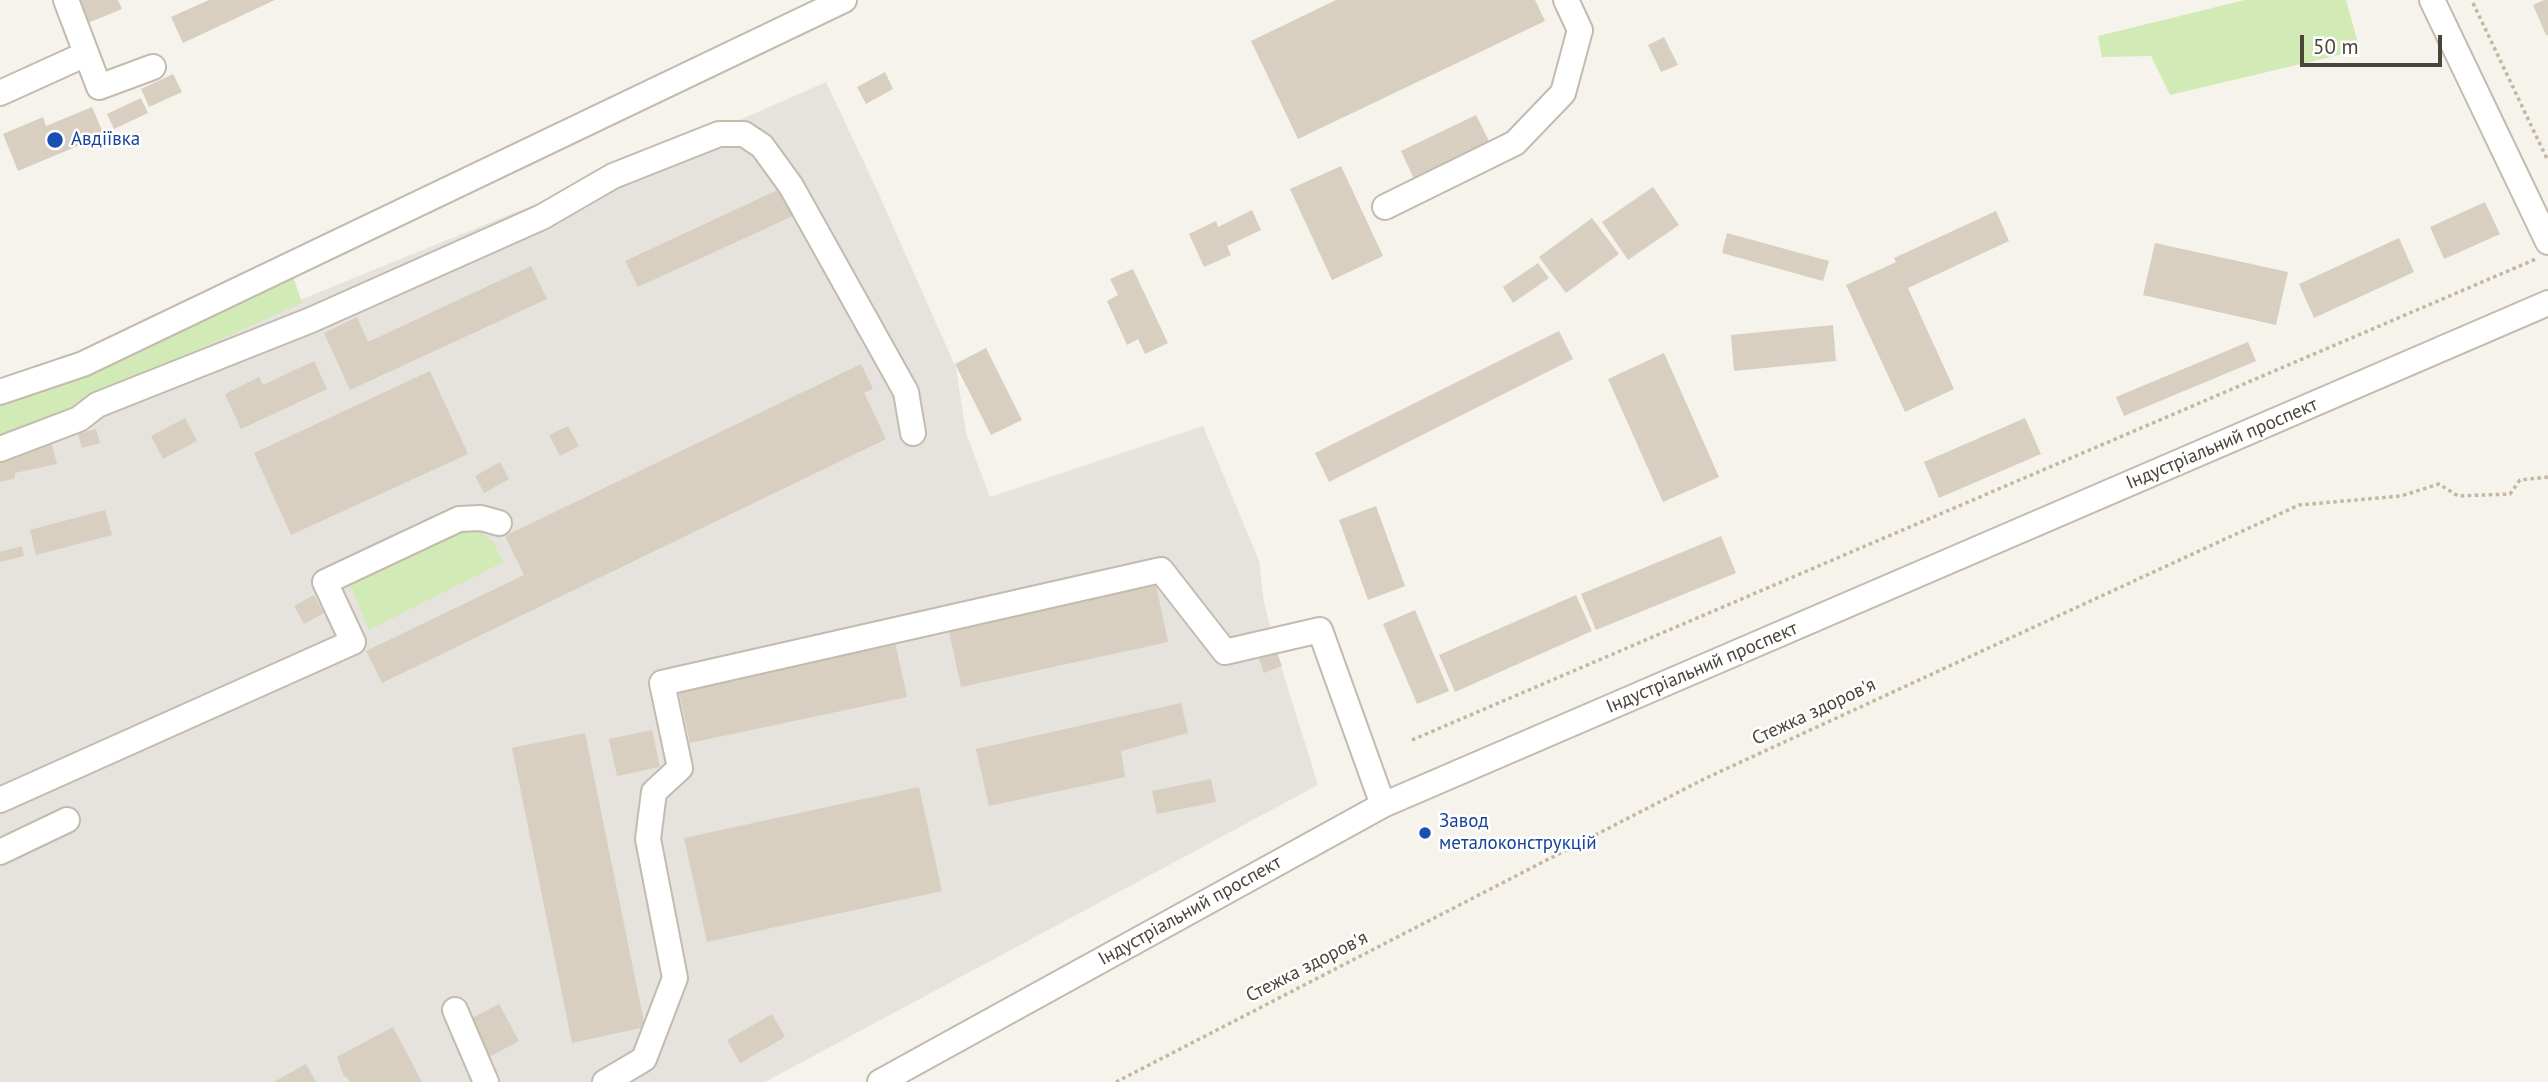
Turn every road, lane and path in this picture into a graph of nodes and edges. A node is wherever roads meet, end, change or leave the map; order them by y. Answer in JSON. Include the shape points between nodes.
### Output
{"nodes":[{"id":1,"x":66,"y":0,"type":"edge"},
{"id":2,"x":844,"y":0,"type":"edge"},
{"id":3,"x":1566,"y":0,"type":"edge"},
{"id":4,"x":2432,"y":0,"type":"edge"},
{"id":5,"x":2473,"y":3,"type":"dead end"},
{"id":6,"x":86,"y":54,"type":"junction"},
{"id":7,"x":153,"y":67,"type":"dead end"},
{"id":8,"x":0,"y":93,"type":"edge"},
{"id":9,"x":2548,"y":161,"type":"edge"},
{"id":10,"x":1385,"y":207,"type":"dead end"},
{"id":11,"x":2548,"y":242,"type":"edge"},
{"id":12,"x":2548,"y":254,"type":"edge"},
{"id":13,"x":2548,"y":303,"type":"edge"},
{"id":14,"x":0,"y":392,"type":"edge"},
{"id":15,"x":914,"y":433,"type":"dead end"},
{"id":16,"x":0,"y":449,"type":"edge"},
{"id":17,"x":2548,"y":477,"type":"edge"},
{"id":18,"x":499,"y":523,"type":"dead end"},
{"id":19,"x":1412,"y":740,"type":"dead end"},
{"id":20,"x":0,"y":800,"type":"edge"},
{"id":21,"x":1384,"y":805,"type":"junction"},
{"id":22,"x":67,"y":820,"type":"dead end"},
{"id":23,"x":0,"y":852,"type":"edge"},
{"id":24,"x":455,"y":1010,"type":"dead end"},
{"id":25,"x":486,"y":1082,"type":"edge"},
{"id":26,"x":605,"y":1082,"type":"edge"},
{"id":27,"x":880,"y":1082,"type":"edge"},
{"id":28,"x":1115,"y":1082,"type":"edge"}],
"edges":[{"from":1,"to":6,"type":"street"},
{"from":2,"to":14,"type":"street","via":[[83,364]]},
{"from":3,"to":10,"type":"street","via":[[1580,30],[1563,93],[1515,143]]},
{"from":4,"to":11,"type":"street"},
{"from":5,"to":9,"type":"path"},
{"from":6,"to":7,"type":"street","via":[[99,87]]},
{"from":6,"to":8,"type":"street"},
{"from":12,"to":19,"type":"path"},
{"from":13,"to":21,"type":"street","name":"Індустріальний проспект"},
{"from":15,"to":16,"type":"street","via":[[906,392],[791,186],[761,146],[744,134],[719,134],[613,176],[542,217],[311,320]]},
{"from":17,"to":28,"type":"path","name":"Стежка здоров'я","via":[[2519,480],[2510,494],[2458,496],[2439,484],[2401,496],[2299,505],[1704,779]]},
{"from":18,"to":20,"type":"street","via":[[459,519],[325,582],[353,642]]},
{"from":21,"to":26,"type":"street","via":[[1320,629],[1225,652],[1160,570],[662,682],[680,768],[654,792],[648,839],[675,978],[644,1059]]},
{"from":21,"to":27,"type":"street","name":"Індустріальний проспект"},
{"from":22,"to":23,"type":"street"},
{"from":24,"to":25,"type":"street"}]}
